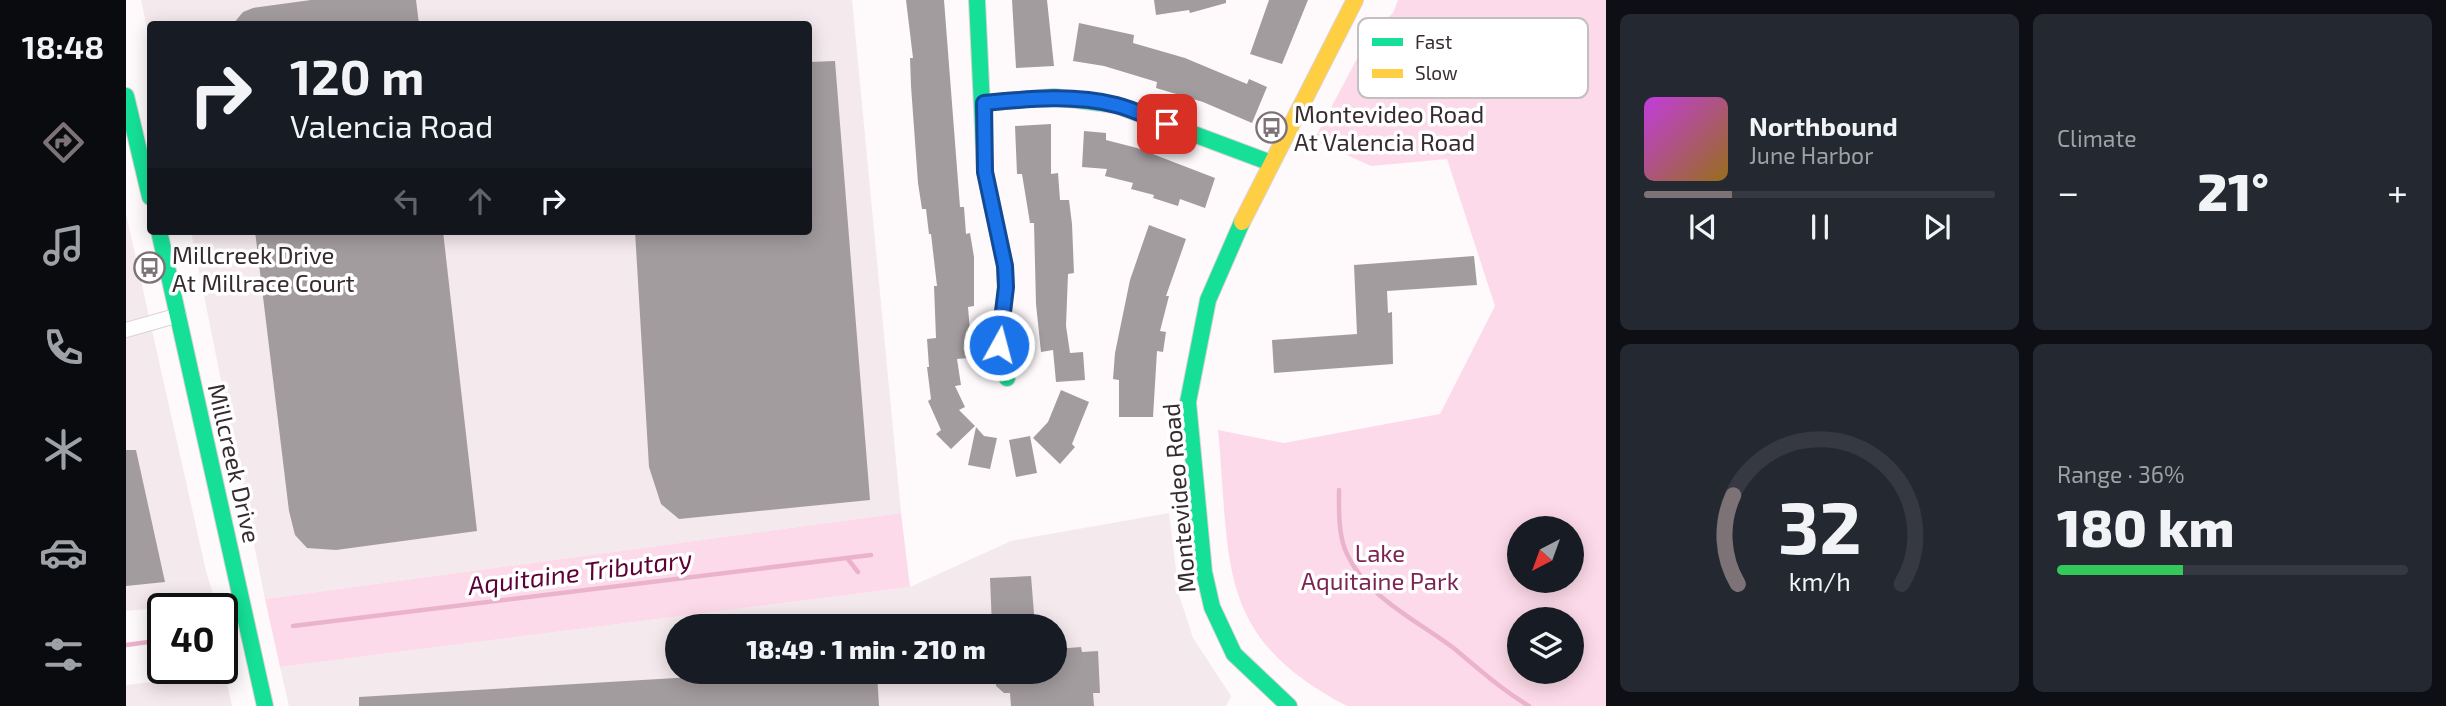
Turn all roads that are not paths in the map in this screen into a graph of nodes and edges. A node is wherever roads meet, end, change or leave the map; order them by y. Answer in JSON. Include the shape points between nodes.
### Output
{"nodes":[{"id":1,"x":977,"y":0,"type":"edge"},
{"id":2,"x":1355,"y":0,"type":"edge"},
{"id":3,"x":126,"y":96,"type":"edge"},
{"id":4,"x":984,"y":103,"type":"junction"},
{"id":5,"x":1271,"y":163,"type":"junction"},
{"id":6,"x":147,"y":184,"type":"edge"},
{"id":7,"x":160,"y":235,"type":"edge"},
{"id":8,"x":179,"y":316,"type":"junction"},
{"id":9,"x":126,"y":330,"type":"edge"},
{"id":10,"x":1007,"y":378,"type":"dead end"},
{"id":11,"x":265,"y":706,"type":"edge"},
{"id":12,"x":1289,"y":706,"type":"edge"}],
"edges":[{"from":1,"to":4,"type":"street"},
{"from":2,"to":5,"type":"street","name":"Montevideo Road"},
{"from":3,"to":6,"type":"street"},
{"from":4,"to":5,"type":"street","via":[[1054,97],[1116,105]]},
{"from":4,"to":10,"type":"street","via":[[985,172],[1005,266],[999,345]]},
{"from":5,"to":12,"type":"street","name":"Montevideo Road","via":[[1208,300],[1188,402],[1204,572],[1212,607],[1234,654]]},
{"from":7,"to":8,"type":"street","name":"Millcreek Drive"},
{"from":8,"to":9,"type":"street"},
{"from":8,"to":11,"type":"street","name":"Millcreek Drive"}]}
